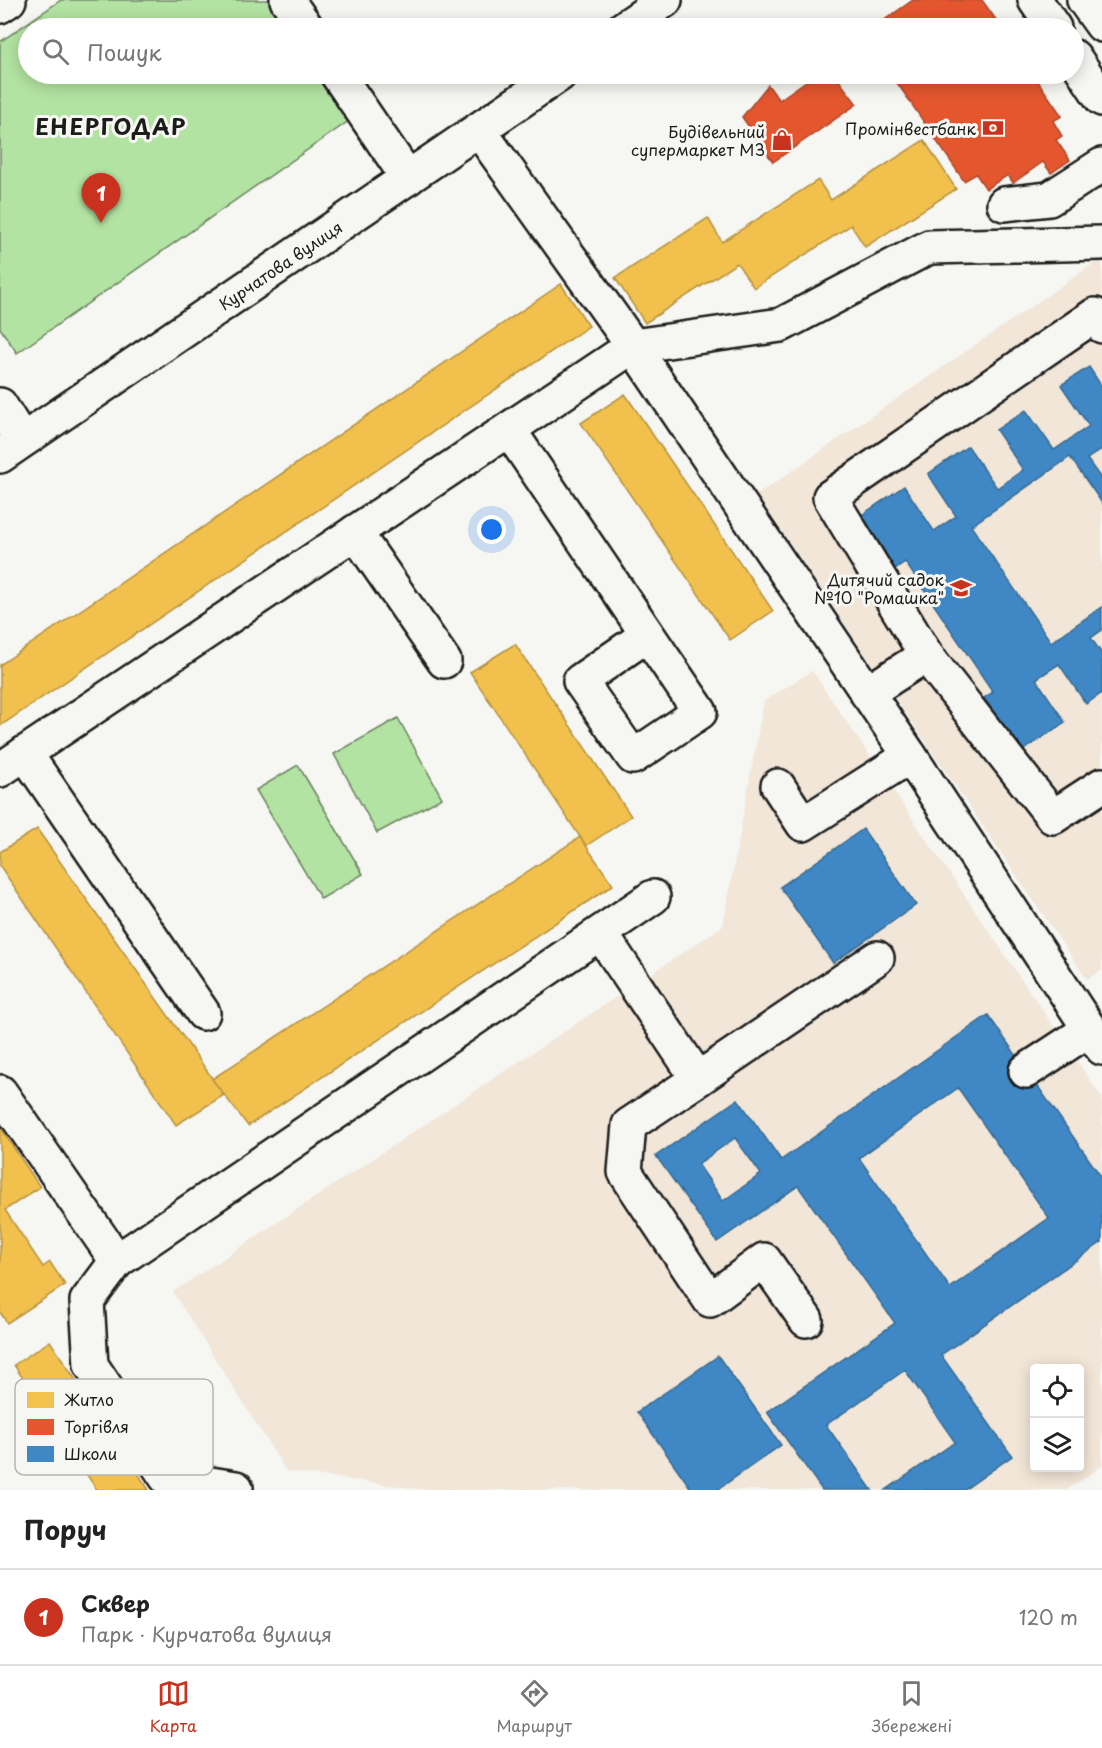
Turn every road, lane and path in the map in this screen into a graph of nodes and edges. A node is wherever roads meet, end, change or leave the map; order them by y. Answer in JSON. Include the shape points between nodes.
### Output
{"nodes":[{"id":1,"x":9,"y":0,"type":"edge"},
{"id":2,"x":287,"y":0,"type":"edge"},
{"id":3,"x":665,"y":0,"type":"edge"},
{"id":4,"x":1035,"y":0,"type":"edge"},
{"id":5,"x":1084,"y":0,"type":"edge"},
{"id":6,"x":0,"y":6,"type":"edge"},
{"id":7,"x":300,"y":18,"type":"edge"},
{"id":8,"x":639,"y":18,"type":"edge"},
{"id":9,"x":1047,"y":18,"type":"edge"},
{"id":10,"x":1102,"y":25,"type":"edge"},
{"id":11,"x":1084,"y":72,"type":"edge"},
{"id":12,"x":344,"y":84,"type":"edge"},
{"id":13,"x":545,"y":84,"type":"edge"},
{"id":14,"x":1102,"y":99,"type":"edge"},
{"id":15,"x":479,"y":129,"type":"junction"},
{"id":16,"x":1102,"y":165,"type":"edge"},
{"id":17,"x":408,"y":178,"type":"junction"},
{"id":18,"x":1004,"y":204,"type":"dead end"},
{"id":19,"x":1102,"y":243,"type":"edge"},
{"id":20,"x":1102,"y":326,"type":"edge"},
{"id":21,"x":633,"y":346,"type":"junction"},
{"id":22,"x":0,"y":405,"type":"edge"},
{"id":23,"x":509,"y":430,"type":"junction"},
{"id":24,"x":11,"y":448,"type":"edge"},
{"id":25,"x":355,"y":532,"type":"junction"},
{"id":26,"x":647,"y":635,"type":"dead end"},
{"id":27,"x":926,"y":654,"type":"junction"},
{"id":28,"x":444,"y":661,"type":"dead end"},
{"id":29,"x":867,"y":693,"type":"junction"},
{"id":30,"x":910,"y":756,"type":"junction"},
{"id":31,"x":13,"y":761,"type":"edge"},
{"id":32,"x":1102,"y":785,"type":"edge"},
{"id":33,"x":778,"y":786,"type":"dead end"},
{"id":34,"x":653,"y":897,"type":"dead end"},
{"id":35,"x":601,"y":934,"type":"junction"},
{"id":36,"x":877,"y":958,"type":"dead end"},
{"id":37,"x":202,"y":1012,"type":"dead end"},
{"id":38,"x":1096,"y":1039,"type":"edge"},
{"id":39,"x":1026,"y":1071,"type":"dead end"},
{"id":40,"x":698,"y":1079,"type":"junction"},
{"id":41,"x":0,"y":1092,"type":"edge"},
{"id":42,"x":117,"y":1261,"type":"junction"},
{"id":43,"x":806,"y":1320,"type":"dead end"},
{"id":44,"x":100,"y":1379,"type":"edge"},
{"id":45,"x":165,"y":1475,"type":"edge"},
{"id":46,"x":236,"y":1488,"type":"dead end"}],
"edges":[{"from":1,"to":6,"type":"street"},
{"from":2,"to":7,"type":"street"},
{"from":3,"to":8,"type":"street"},
{"from":4,"to":9,"type":"street"},
{"from":5,"to":10,"type":"street"},
{"from":11,"to":14,"type":"street"},
{"from":12,"to":17,"type":"street"},
{"from":13,"to":15,"type":"street","name":"Курчатова вулиця"},
{"from":15,"to":17,"type":"street","name":"Курчатова вулиця"},
{"from":15,"to":21,"type":"street"},
{"from":16,"to":18,"type":"street","via":[[1049,199]]},
{"from":17,"to":24,"type":"street","name":"Курчатова вулиця"},
{"from":19,"to":21,"type":"street","via":[[929,247],[781,325]]},
{"from":20,"to":27,"type":"street","via":[[1095,315],[830,497]]},
{"from":21,"to":23,"type":"street"},
{"from":21,"to":29,"type":"street"},
{"from":22,"to":24,"type":"street"},
{"from":23,"to":25,"type":"street"},
{"from":23,"to":26,"type":"street"},
{"from":25,"to":28,"type":"street"},
{"from":25,"to":31,"type":"street"},
{"from":27,"to":29,"type":"street"},
{"from":27,"to":32,"type":"street","via":[[1053,817]]},
{"from":29,"to":30,"type":"street"},
{"from":30,"to":33,"type":"street","via":[[803,824]]},
{"from":30,"to":38,"type":"street"},
{"from":31,"to":37,"type":"street"},
{"from":34,"to":35,"type":"street"},
{"from":35,"to":40,"type":"street"},
{"from":35,"to":42,"type":"street"},
{"from":36,"to":40,"type":"street"},
{"from":38,"to":39,"type":"street"},
{"from":40,"to":43,"type":"street","via":[[629,1125],[625,1172],[710,1300],[764,1260]]},
{"from":41,"to":42,"type":"street"},
{"from":42,"to":44,"type":"street","via":[[87,1301],[91,1365]]},
{"from":45,"to":46,"type":"street"}]}
